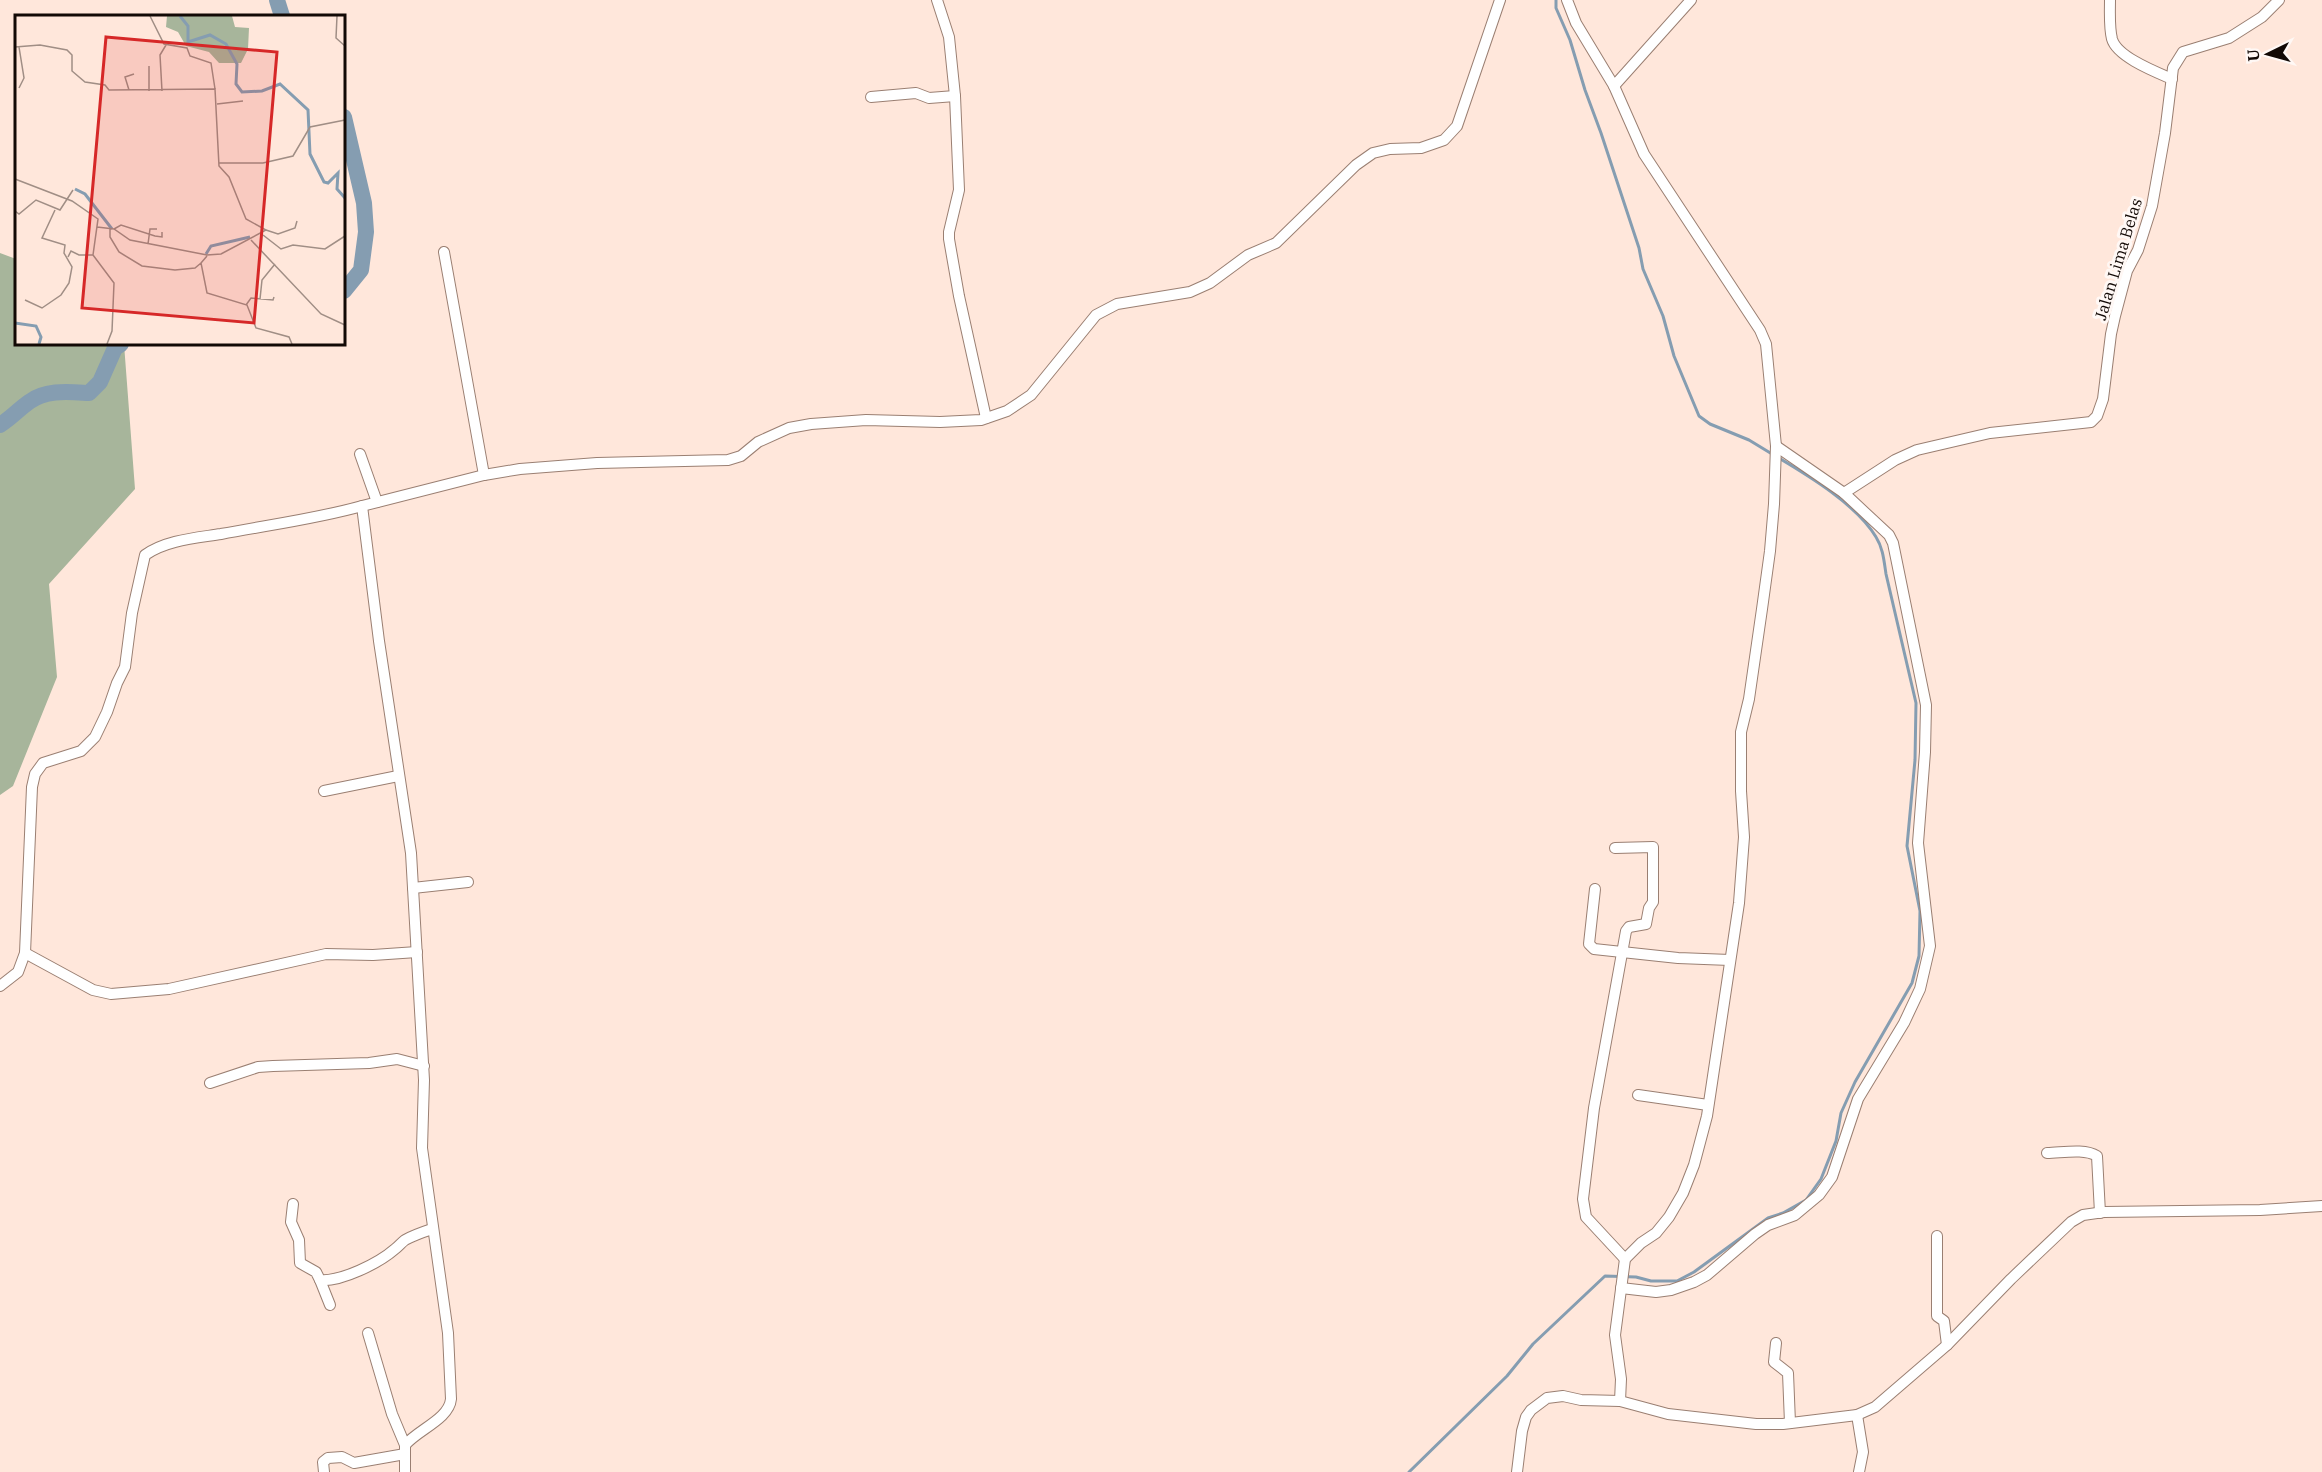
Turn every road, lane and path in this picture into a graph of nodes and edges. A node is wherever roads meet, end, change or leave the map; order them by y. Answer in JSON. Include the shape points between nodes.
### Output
{"nodes":[{"id":1,"x":937,"y":0,"type":"edge"},
{"id":2,"x":1500,"y":0,"type":"edge"},
{"id":3,"x":1567,"y":0,"type":"edge"},
{"id":4,"x":1690,"y":0,"type":"edge"},
{"id":5,"x":2110,"y":0,"type":"edge"},
{"id":6,"x":2278,"y":0,"type":"edge"},
{"id":7,"x":2172,"y":79,"type":"junction"},
{"id":8,"x":1614,"y":86,"type":"junction"},
{"id":9,"x":955,"y":96,"type":"junction"},
{"id":10,"x":871,"y":97,"type":"dead end"},
{"id":11,"x":444,"y":252,"type":"dead end"},
{"id":12,"x":986,"y":418,"type":"junction"},
{"id":13,"x":1775,"y":449,"type":"junction"},
{"id":14,"x":360,"y":454,"type":"dead end"},
{"id":15,"x":484,"y":475,"type":"junction"},
{"id":16,"x":1845,"y":493,"type":"junction"},
{"id":17,"x":377,"y":502,"type":"junction"},
{"id":18,"x":362,"y":506,"type":"junction"},
{"id":19,"x":398,"y":776,"type":"junction"},
{"id":20,"x":324,"y":791,"type":"dead end"},
{"id":21,"x":1615,"y":848,"type":"dead end"},
{"id":22,"x":468,"y":882,"type":"dead end"},
{"id":23,"x":413,"y":888,"type":"junction"},
{"id":24,"x":1595,"y":889,"type":"dead end"},
{"id":25,"x":25,"y":952,"type":"junction"},
{"id":26,"x":417,"y":952,"type":"junction"},
{"id":27,"x":1622,"y":952,"type":"junction"},
{"id":28,"x":1730,"y":960,"type":"junction"},
{"id":29,"x":0,"y":986,"type":"edge"},
{"id":30,"x":423,"y":1066,"type":"junction"},
{"id":31,"x":210,"y":1083,"type":"dead end"},
{"id":32,"x":1638,"y":1095,"type":"dead end"},
{"id":33,"x":1708,"y":1105,"type":"junction"},
{"id":34,"x":2047,"y":1153,"type":"dead end"},
{"id":35,"x":293,"y":1203,"type":"dead end"},
{"id":36,"x":2322,"y":1206,"type":"edge"},
{"id":37,"x":2100,"y":1213,"type":"junction"},
{"id":38,"x":432,"y":1229,"type":"junction"},
{"id":39,"x":1937,"y":1236,"type":"dead end"},
{"id":40,"x":1625,"y":1261,"type":"junction"},
{"id":41,"x":320,"y":1280,"type":"junction"},
{"id":42,"x":1621,"y":1286,"type":"junction"},
{"id":43,"x":330,"y":1305,"type":"dead end"},
{"id":44,"x":368,"y":1333,"type":"dead end"},
{"id":45,"x":1776,"y":1343,"type":"dead end"},
{"id":46,"x":1947,"y":1345,"type":"junction"},
{"id":47,"x":1620,"y":1401,"type":"junction"},
{"id":48,"x":1857,"y":1415,"type":"junction"},
{"id":49,"x":1790,"y":1423,"type":"junction"},
{"id":50,"x":405,"y":1449,"type":"junction"},
{"id":51,"x":324,"y":1472,"type":"edge"},
{"id":52,"x":405,"y":1472,"type":"edge"},
{"id":53,"x":1517,"y":1472,"type":"edge"},
{"id":54,"x":1859,"y":1472,"type":"edge"}],
"edges":[{"from":1,"to":9,"type":"street","via":[[949,36]]},
{"from":2,"to":12,"type":"street","via":[[1457,126],[1444,140],[1421,148],[1373,153],[1276,243],[1248,255],[1210,283],[1190,292],[1117,304],[1096,315],[1031,396]]},
{"from":3,"to":8,"type":"street","via":[[1576,23]]},
{"from":4,"to":8,"type":"street"},
{"from":5,"to":7,"type":"street","via":[[2115,45],[2133,61]]},
{"from":6,"to":7,"type":"street","name":"Jalan Lima Belas","via":[[2262,17],[2229,38],[2183,52],[2173,68]]},
{"from":7,"to":16,"type":"street","name":"Jalan Lima Belas","via":[[2152,206],[2127,271],[2097,416],[2080,425],[1990,433],[1917,450]]},
{"from":8,"to":13,"type":"street","via":[[1644,154],[1760,330],[1766,344]]},
{"from":9,"to":10,"type":"street","via":[[929,98],[916,93]]},
{"from":9,"to":12,"type":"street","via":[[959,190],[949,239]]},
{"from":11,"to":15,"type":"street"},
{"from":12,"to":15,"type":"street","via":[[811,424],[789,428],[728,460],[597,463]]},
{"from":13,"to":16,"type":"street"},
{"from":13,"to":28,"type":"street","via":[[1770,551],[1742,732],[1744,837]]},
{"from":14,"to":17,"type":"street"},
{"from":15,"to":17,"type":"street"},
{"from":16,"to":42,"type":"street","via":[[1893,543],[1926,705],[1918,843],[1930,946],[1920,989],[1858,1099],[1832,1177],[1819,1195],[1795,1215],[1755,1233],[1694,1282],[1656,1292]]},
{"from":17,"to":18,"type":"street"},
{"from":18,"to":19,"type":"street"},
{"from":18,"to":25,"type":"street","via":[[180,541],[154,548],[145,555],[125,667],[96,737],[81,751],[43,763],[35,774]]},
{"from":19,"to":20,"type":"street"},
{"from":19,"to":23,"type":"street"},
{"from":21,"to":27,"type":"street","via":[[1654,849],[1653,902],[1648,922],[1627,928]]},
{"from":22,"to":23,"type":"street"},
{"from":23,"to":26,"type":"street"},
{"from":24,"to":27,"type":"street","via":[[1590,947]]},
{"from":25,"to":26,"type":"street","via":[[93,990],[111,994],[169,988],[326,954]]},
{"from":25,"to":29,"type":"street","via":[[18,972]]},
{"from":26,"to":30,"type":"street"},
{"from":27,"to":28,"type":"street"},
{"from":27,"to":40,"type":"street","via":[[1594,1108],[1583,1199],[1586,1217]]},
{"from":28,"to":33,"type":"street"},
{"from":30,"to":31,"type":"street","via":[[397,1059],[273,1065]]},
{"from":30,"to":38,"type":"street","via":[[422,1148]]},
{"from":32,"to":33,"type":"street"},
{"from":33,"to":40,"type":"street","via":[[1683,1193],[1656,1233]]},
{"from":34,"to":37,"type":"street","via":[[2082,1152],[2097,1156]]},
{"from":35,"to":41,"type":"street","via":[[291,1222],[299,1240],[300,1263],[316,1272]]},
{"from":36,"to":37,"type":"street"},
{"from":37,"to":46,"type":"street","via":[[2083,1215],[2071,1222]]},
{"from":38,"to":41,"type":"street","via":[[413,1235],[350,1274]]},
{"from":38,"to":50,"type":"street","via":[[448,1333],[450,1407]]},
{"from":39,"to":46,"type":"street","via":[[1937,1316],[1944,1321]]},
{"from":40,"to":42,"type":"street"},
{"from":41,"to":43,"type":"street"},
{"from":42,"to":47,"type":"street","via":[[1615,1335]]},
{"from":44,"to":50,"type":"street"},
{"from":45,"to":49,"type":"street","via":[[1774,1362],[1790,1378]]},
{"from":46,"to":48,"type":"street","via":[[1875,1407]]},
{"from":47,"to":49,"type":"street","via":[[1668,1414],[1756,1424]]},
{"from":47,"to":53,"type":"street","via":[[1547,1398],[1526,1417]]},
{"from":48,"to":49,"type":"street"},
{"from":48,"to":54,"type":"street","via":[[1863,1452]]},
{"from":50,"to":51,"type":"street","via":[[354,1463],[342,1457],[328,1458],[323,1462]]},
{"from":50,"to":52,"type":"street"}]}
